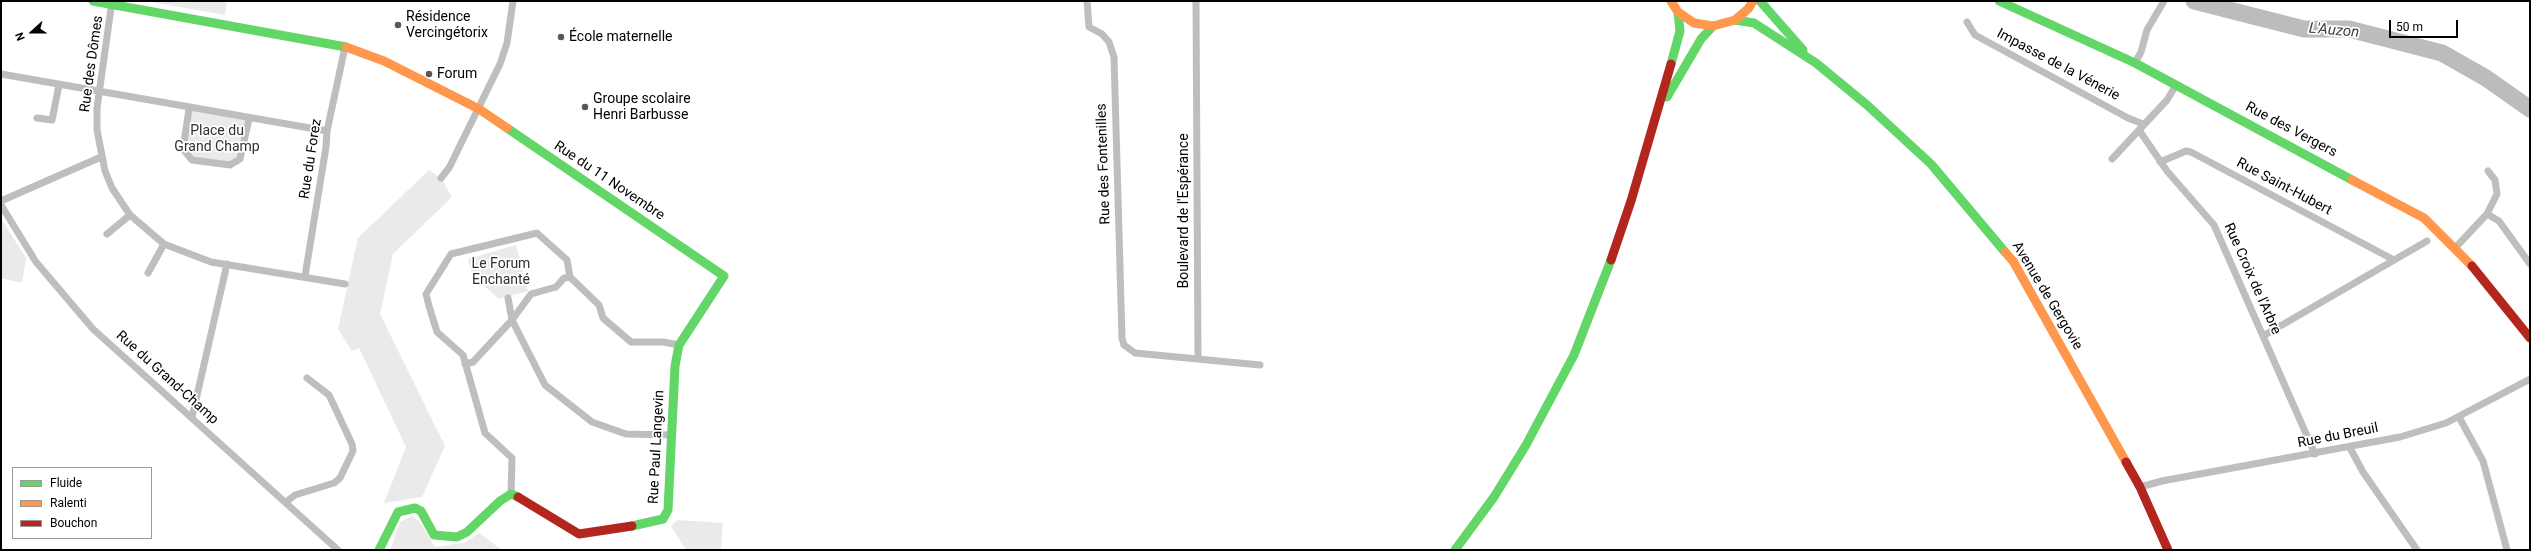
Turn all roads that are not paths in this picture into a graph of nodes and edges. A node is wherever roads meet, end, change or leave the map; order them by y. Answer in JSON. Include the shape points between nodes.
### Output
{"nodes":[{"id":1,"x":93,"y":1,"type":"edge"},
{"id":2,"x":512,"y":1,"type":"edge"},
{"id":3,"x":1088,"y":1,"type":"edge"},
{"id":4,"x":1196,"y":1,"type":"edge"},
{"id":5,"x":1671,"y":1,"type":"edge"},
{"id":6,"x":1754,"y":1,"type":"edge"},
{"id":7,"x":1760,"y":1,"type":"edge"},
{"id":8,"x":1999,"y":1,"type":"edge"},
{"id":9,"x":2164,"y":1,"type":"edge"},
{"id":10,"x":112,"y":3,"type":"edge"},
{"id":11,"x":1678,"y":12,"type":"junction"},
{"id":12,"x":1735,"y":20,"type":"junction"},
{"id":13,"x":1967,"y":22,"type":"dead end"},
{"id":14,"x":1713,"y":26,"type":"junction"},
{"id":15,"x":345,"y":47,"type":"junction"},
{"id":16,"x":1816,"y":63,"type":"junction"},
{"id":17,"x":2135,"y":63,"type":"junction"},
{"id":18,"x":1,"y":74,"type":"edge"},
{"id":19,"x":2176,"y":84,"type":"junction"},
{"id":20,"x":59,"y":85,"type":"junction"},
{"id":21,"x":99,"y":92,"type":"junction"},
{"id":22,"x":189,"y":109,"type":"junction"},
{"id":23,"x":479,"y":109,"type":"junction"},
{"id":24,"x":37,"y":118,"type":"dead end"},
{"id":25,"x":249,"y":119,"type":"junction"},
{"id":26,"x":1656,"y":119,"type":"junction"},
{"id":27,"x":2141,"y":127,"type":"junction"},
{"id":28,"x":327,"y":131,"type":"junction"},
{"id":29,"x":100,"y":157,"type":"junction"},
{"id":30,"x":2112,"y":159,"type":"dead end"},
{"id":31,"x":2160,"y":162,"type":"junction"},
{"id":32,"x":2488,"y":171,"type":"dead end"},
{"id":33,"x":442,"y":178,"type":"dead end"},
{"id":34,"x":1,"y":201,"type":"edge"},
{"id":35,"x":1,"y":205,"type":"edge"},
{"id":36,"x":130,"y":214,"type":"junction"},
{"id":37,"x":2487,"y":214,"type":"junction"},
{"id":38,"x":107,"y":234,"type":"dead end"},
{"id":39,"x":2427,"y":241,"type":"dead end"},
{"id":40,"x":164,"y":244,"type":"junction"},
{"id":41,"x":2456,"y":247,"type":"junction"},
{"id":42,"x":2394,"y":260,"type":"junction"},
{"id":43,"x":227,"y":264,"type":"junction"},
{"id":44,"x":2530,"y":264,"type":"edge"},
{"id":45,"x":148,"y":273,"type":"dead end"},
{"id":46,"x":305,"y":276,"type":"junction"},
{"id":47,"x":724,"y":276,"type":"joint"},
{"id":48,"x":570,"y":277,"type":"junction"},
{"id":49,"x":345,"y":284,"type":"dead end"},
{"id":50,"x":508,"y":298,"type":"dead end"},
{"id":51,"x":512,"y":320,"type":"junction"},
{"id":52,"x":2263,"y":336,"type":"junction"},
{"id":53,"x":2530,"y":338,"type":"edge"},
{"id":54,"x":680,"y":345,"type":"junction"},
{"id":55,"x":1198,"y":359,"type":"junction"},
{"id":56,"x":465,"y":364,"type":"junction"},
{"id":57,"x":1260,"y":365,"type":"dead end"},
{"id":58,"x":307,"y":378,"type":"dead end"},
{"id":59,"x":2530,"y":379,"type":"edge"},
{"id":60,"x":192,"y":417,"type":"junction"},
{"id":61,"x":2459,"y":417,"type":"junction"},
{"id":62,"x":672,"y":435,"type":"junction"},
{"id":63,"x":2350,"y":448,"type":"junction"},
{"id":64,"x":2315,"y":454,"type":"junction"},
{"id":65,"x":2140,"y":487,"type":"junction"},
{"id":66,"x":511,"y":494,"type":"junction"},
{"id":67,"x":286,"y":502,"type":"junction"},
{"id":68,"x":338,"y":550,"type":"edge"},
{"id":69,"x":379,"y":550,"type":"edge"},
{"id":70,"x":1455,"y":550,"type":"edge"},
{"id":71,"x":2168,"y":550,"type":"edge"},
{"id":72,"x":2417,"y":550,"type":"edge"},
{"id":73,"x":2507,"y":550,"type":"edge"}],
"edges":[{"from":1,"to":10,"type":"street","name":"Rue du 11 Novembre"},
{"from":2,"to":23,"type":"street","via":[[507,43]]},
{"from":3,"to":55,"type":"street","name":"Rue des Fontenilles","via":[[1089,27],[1102,34],[1109,42],[1114,57],[1122,338],[1129,350],[1135,353]]},
{"from":4,"to":55,"type":"street","name":"Boulevard de l'Espérance"},
{"from":5,"to":11,"type":"street"},
{"from":6,"to":12,"type":"street","via":[[1748,10]]},
{"from":7,"to":16,"type":"street","name":"Avenue de Gergovie"},
{"from":8,"to":17,"type":"street","name":"Rue des Vergers"},
{"from":9,"to":17,"type":"street","via":[[2147,30]]},
{"from":10,"to":15,"type":"street","name":"Rue du 11 Novembre"},
{"from":10,"to":21,"type":"street","name":"Rue des Dômes"},
{"from":11,"to":14,"type":"street","via":[[1694,23]]},
{"from":11,"to":26,"type":"street","via":[[1680,31]]},
{"from":12,"to":14,"type":"street"},
{"from":12,"to":16,"type":"street","name":"Avenue de Gergovie","via":[[1754,23]]},
{"from":13,"to":27,"type":"street","name":"Impasse de la Vénerie","via":[[1975,35]]},
{"from":14,"to":26,"type":"street","via":[[1701,39],[1677,76]]},
{"from":15,"to":23,"type":"street","name":"Rue du 11 Novembre","via":[[391,63]]},
{"from":15,"to":28,"type":"street","name":"Rue du Forez"},
{"from":16,"to":65,"type":"street","name":"Avenue de Gergovie","via":[[1867,105],[1931,164],[2013,261]]},
{"from":17,"to":19,"type":"street","name":"Rue des Vergers"},
{"from":18,"to":20,"type":"street"},
{"from":19,"to":27,"type":"street","via":[[2167,100]]},
{"from":19,"to":41,"type":"street","name":"Rue des Vergers","via":[[2390,198],[2424,218]]},
{"from":20,"to":21,"type":"street"},
{"from":20,"to":24,"type":"street","via":[[52,120]]},
{"from":21,"to":22,"type":"street"},
{"from":21,"to":29,"type":"street","name":"Rue des Dômes","via":[[97,130]]},
{"from":22,"to":25,"type":"street"},
{"from":22,"to":25,"type":"street","via":[[183,149],[192,160],[230,165],[240,159]]},
{"from":23,"to":33,"type":"street"},
{"from":23,"to":47,"type":"street","name":"Rue du 11 Novembre"},
{"from":25,"to":28,"type":"street"},
{"from":26,"to":70,"type":"street","via":[[1622,229],[1574,355],[1526,445],[1494,496]]},
{"from":27,"to":30,"type":"street"},
{"from":27,"to":31,"type":"street","name":"Rue Croix de l'Arbre"},
{"from":28,"to":46,"type":"street","name":"Rue du Forez"},
{"from":29,"to":34,"type":"street"},
{"from":29,"to":36,"type":"street","name":"Rue des Dômes","via":[[112,188]]},
{"from":31,"to":42,"type":"street","name":"Rue Saint-Hubert","via":[[2186,151],[2192,152]]},
{"from":31,"to":52,"type":"street","name":"Rue Croix de l'Arbre","via":[[2210,218]]},
{"from":32,"to":37,"type":"street","via":[[2497,187],[2497,194]]},
{"from":35,"to":60,"type":"street","name":"Rue du Grand-Champ","via":[[36,262],[93,329]]},
{"from":36,"to":38,"type":"street"},
{"from":36,"to":40,"type":"street","name":"Rue des Dômes"},
{"from":37,"to":41,"type":"street"},
{"from":37,"to":44,"type":"street","via":[[2499,221]]},
{"from":39,"to":42,"type":"street"},
{"from":40,"to":43,"type":"street","name":"Rue des Dômes","via":[[211,262]]},
{"from":40,"to":45,"type":"street"},
{"from":41,"to":53,"type":"street","name":"Rue des Vergers"},
{"from":42,"to":52,"type":"street"},
{"from":43,"to":46,"type":"street","name":"Rue des Dômes"},
{"from":43,"to":60,"type":"street"},
{"from":46,"to":49,"type":"street","name":"Rue des Dômes"},
{"from":47,"to":54,"type":"street","name":"Rue Paul Langevin","via":[[686,330]]},
{"from":48,"to":51,"type":"street","via":[[564,278],[556,287],[531,294]]},
{"from":48,"to":54,"type":"street","via":[[599,305],[603,318],[631,342]]},
{"from":48,"to":56,"type":"street","via":[[567,260],[533,232],[451,254],[426,294],[436,332],[463,354]]},
{"from":50,"to":51,"type":"street"},
{"from":51,"to":56,"type":"street","via":[[473,362]]},
{"from":51,"to":62,"type":"street","via":[[545,385],[592,422],[626,434]]},
{"from":52,"to":64,"type":"street","name":"Rue Croix de l'Arbre"},
{"from":54,"to":62,"type":"street","name":"Rue Paul Langevin","via":[[676,366]]},
{"from":55,"to":57,"type":"street"},
{"from":56,"to":66,"type":"street","via":[[485,433],[512,458]]},
{"from":58,"to":67,"type":"street","via":[[329,395],[352,444],[353,452],[340,478],[334,483],[295,495]]},
{"from":59,"to":61,"type":"street","name":"Rue du Breuil"},
{"from":60,"to":67,"type":"street","name":"Rue du Grand-Champ"},
{"from":61,"to":63,"type":"street","name":"Rue du Breuil","via":[[2400,437]]},
{"from":61,"to":73,"type":"street","via":[[2483,461]]},
{"from":62,"to":66,"type":"street","name":"Rue Paul Langevin","via":[[668,510],[663,519],[654,523],[579,534]]},
{"from":63,"to":64,"type":"street","name":"Rue du Breuil"},
{"from":63,"to":72,"type":"street","via":[[2362,472]]},
{"from":64,"to":65,"type":"street","name":"Rue du Breuil","via":[[2162,480]]},
{"from":65,"to":71,"type":"street","name":"Avenue de Gergovie"},
{"from":66,"to":69,"type":"street","via":[[467,532],[457,537],[434,535],[421,511],[415,508],[398,512]]},
{"from":67,"to":68,"type":"street","name":"Rue du Grand-Champ"}]}
